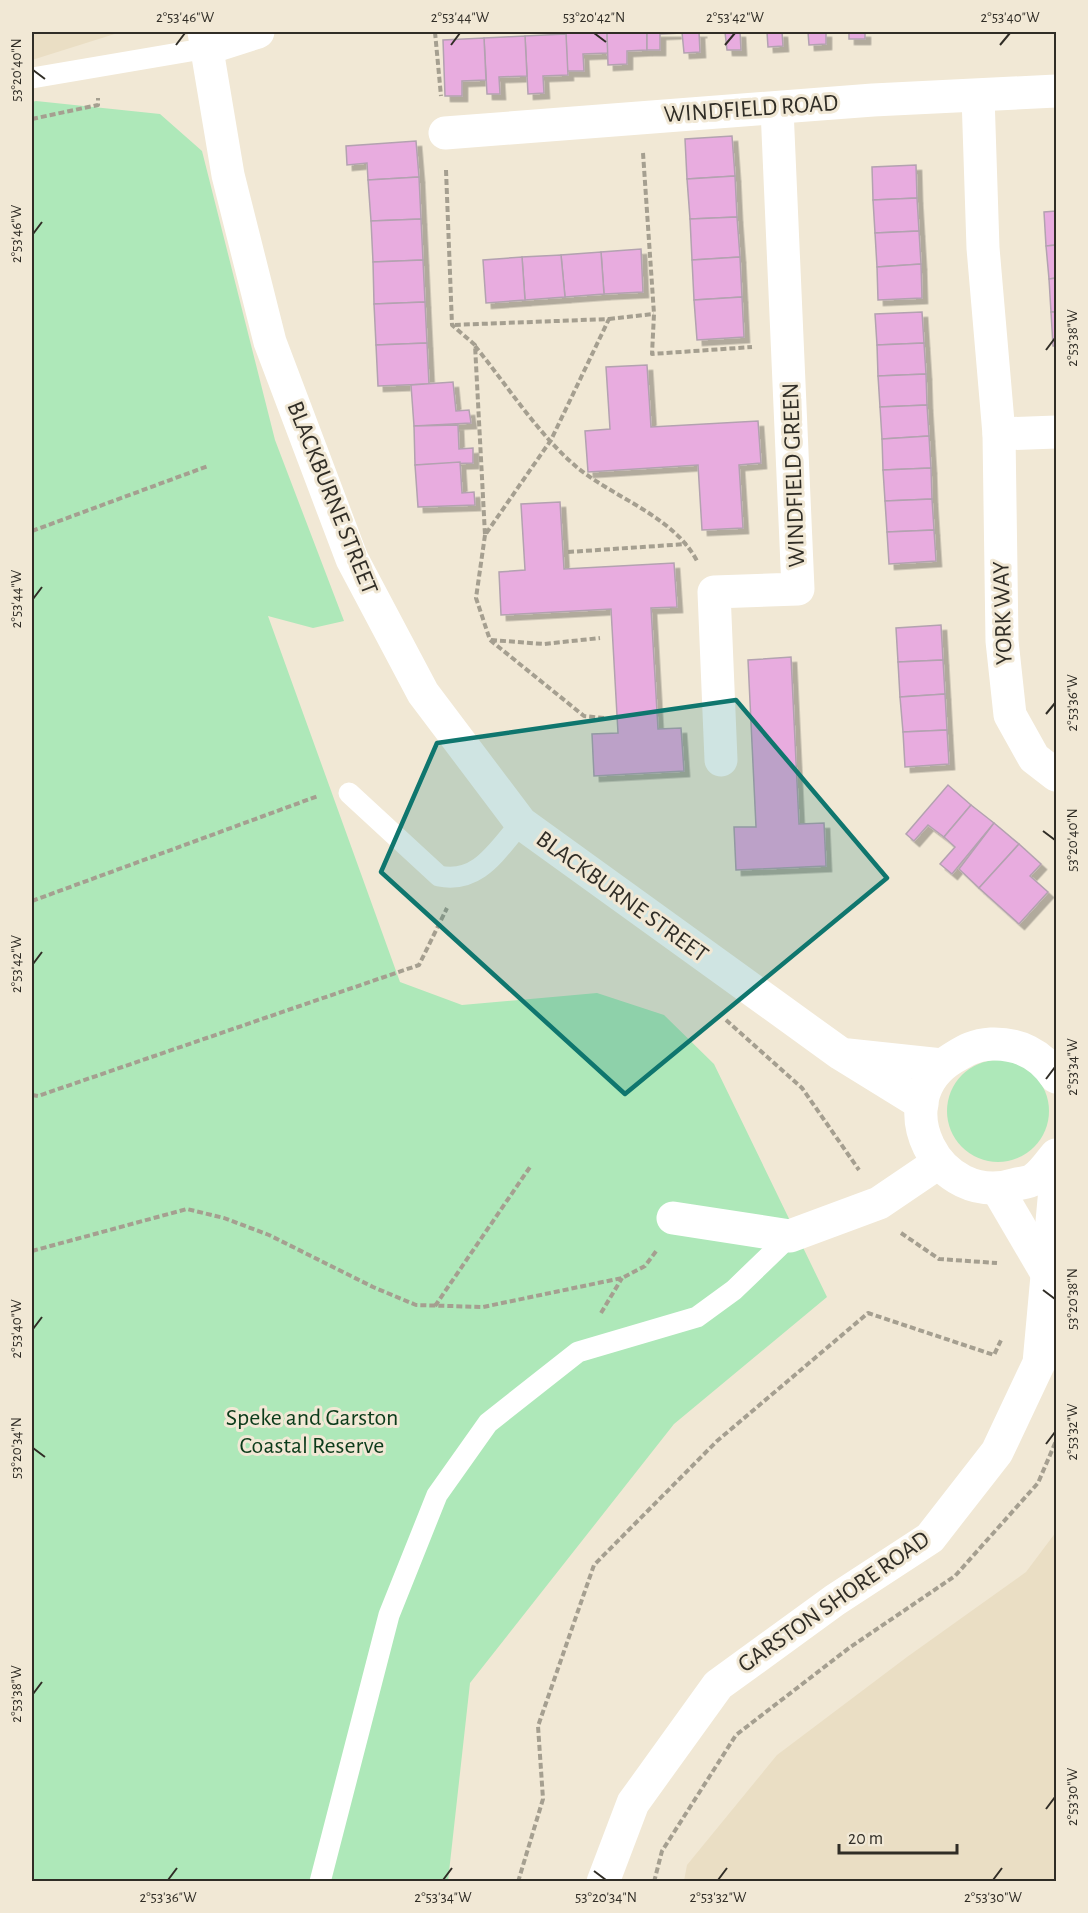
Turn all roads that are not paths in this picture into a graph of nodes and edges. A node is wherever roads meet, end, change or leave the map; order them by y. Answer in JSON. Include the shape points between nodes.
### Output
{"nodes":[{"id":1,"x":258,"y":32,"type":"edge"},
{"id":2,"x":206,"y":40,"type":"edge"},
{"id":3,"x":32,"y":78,"type":"edge"},
{"id":4,"x":1056,"y":91,"type":"edge"},
{"id":5,"x":978,"y":96,"type":"junction"},
{"id":6,"x":777,"y":110,"type":"junction"},
{"id":7,"x":445,"y":133,"type":"road end"},
{"id":8,"x":1056,"y":432,"type":"edge"},
{"id":9,"x":999,"y":434,"type":"junction"},
{"id":10,"x":721,"y":760,"type":"dead end"},
{"id":11,"x":1056,"y":775,"type":"edge"},
{"id":12,"x":349,"y":793,"type":"road end"},
{"id":13,"x":521,"y":823,"type":"junction"},
{"id":14,"x":1043,"y":1050,"type":"edge"},
{"id":15,"x":841,"y":1054,"type":"junction"},
{"id":16,"x":942,"y":1065,"type":"junction"},
{"id":17,"x":1056,"y":1077,"type":"edge"},
{"id":18,"x":922,"y":1104,"type":"junction"},
{"id":19,"x":1056,"y":1155,"type":"edge"},
{"id":20,"x":938,"y":1163,"type":"junction"},
{"id":21,"x":1056,"y":1178,"type":"edge"},
{"id":22,"x":998,"y":1190,"type":"junction"},
{"id":23,"x":668,"y":1231,"type":"road end"},
{"id":24,"x":790,"y":1236,"type":"junction"},
{"id":25,"x":1043,"y":1268,"type":"junction"},
{"id":26,"x":320,"y":1881,"type":"edge"},
{"id":27,"x":603,"y":1881,"type":"edge"}],
"edges":[{"from":1,"to":2,"type":"street"},
{"from":2,"to":3,"type":"lane"},
{"from":2,"to":13,"type":"street","name":"BLACKBURNE STREET","via":[[228,175],[270,342],[352,559],[423,693]]},
{"from":4,"to":5,"type":"street","name":"WINDFIELD ROAD"},
{"from":5,"to":6,"type":"street","name":"WINDFIELD ROAD","via":[[873,100]]},
{"from":5,"to":9,"type":"street","name":"YORK WAY","via":[[983,248]]},
{"from":6,"to":7,"type":"street","name":"WINDFIELD ROAD","via":[[640,116]]},
{"from":6,"to":10,"type":"street","name":"WINDFIELD GREEN","via":[[798,589],[714,592]]},
{"from":8,"to":9,"type":"street"},
{"from":9,"to":11,"type":"street","name":"YORK WAY","via":[[1002,641],[1010,715],[1034,758]]},
{"from":12,"to":13,"type":"lane","via":[[440,876],[456,879],[480,870]]},
{"from":13,"to":15,"type":"street","name":"BLACKBURNE STREET"},
{"from":14,"to":16,"type":"street","via":[[1005,1043],[975,1045]]},
{"from":14,"to":17,"type":"street"},
{"from":15,"to":16,"type":"street","name":"BLACKBURNE STREET"},
{"from":15,"to":18,"type":"street","name":"BLACKBURNE STREET"},
{"from":16,"to":18,"type":"street"},
{"from":18,"to":20,"type":"street","via":[[925,1141]]},
{"from":19,"to":22,"type":"street","via":[[1034,1179]]},
{"from":20,"to":22,"type":"street","via":[[967,1185]]},
{"from":20,"to":24,"type":"street","via":[[879,1203]]},
{"from":21,"to":25,"type":"street","name":"GARSTON SHORE ROAD"},
{"from":22,"to":25,"type":"street"},
{"from":23,"to":24,"type":"street"},
{"from":24,"to":26,"type":"lane","via":[[734,1290],[697,1317],[578,1352],[488,1423],[437,1495],[389,1615]]},
{"from":25,"to":27,"type":"street","name":"GARSTON SHORE ROAD","via":[[1039,1363],[997,1452],[930,1538],[718,1685],[633,1803]]}]}
